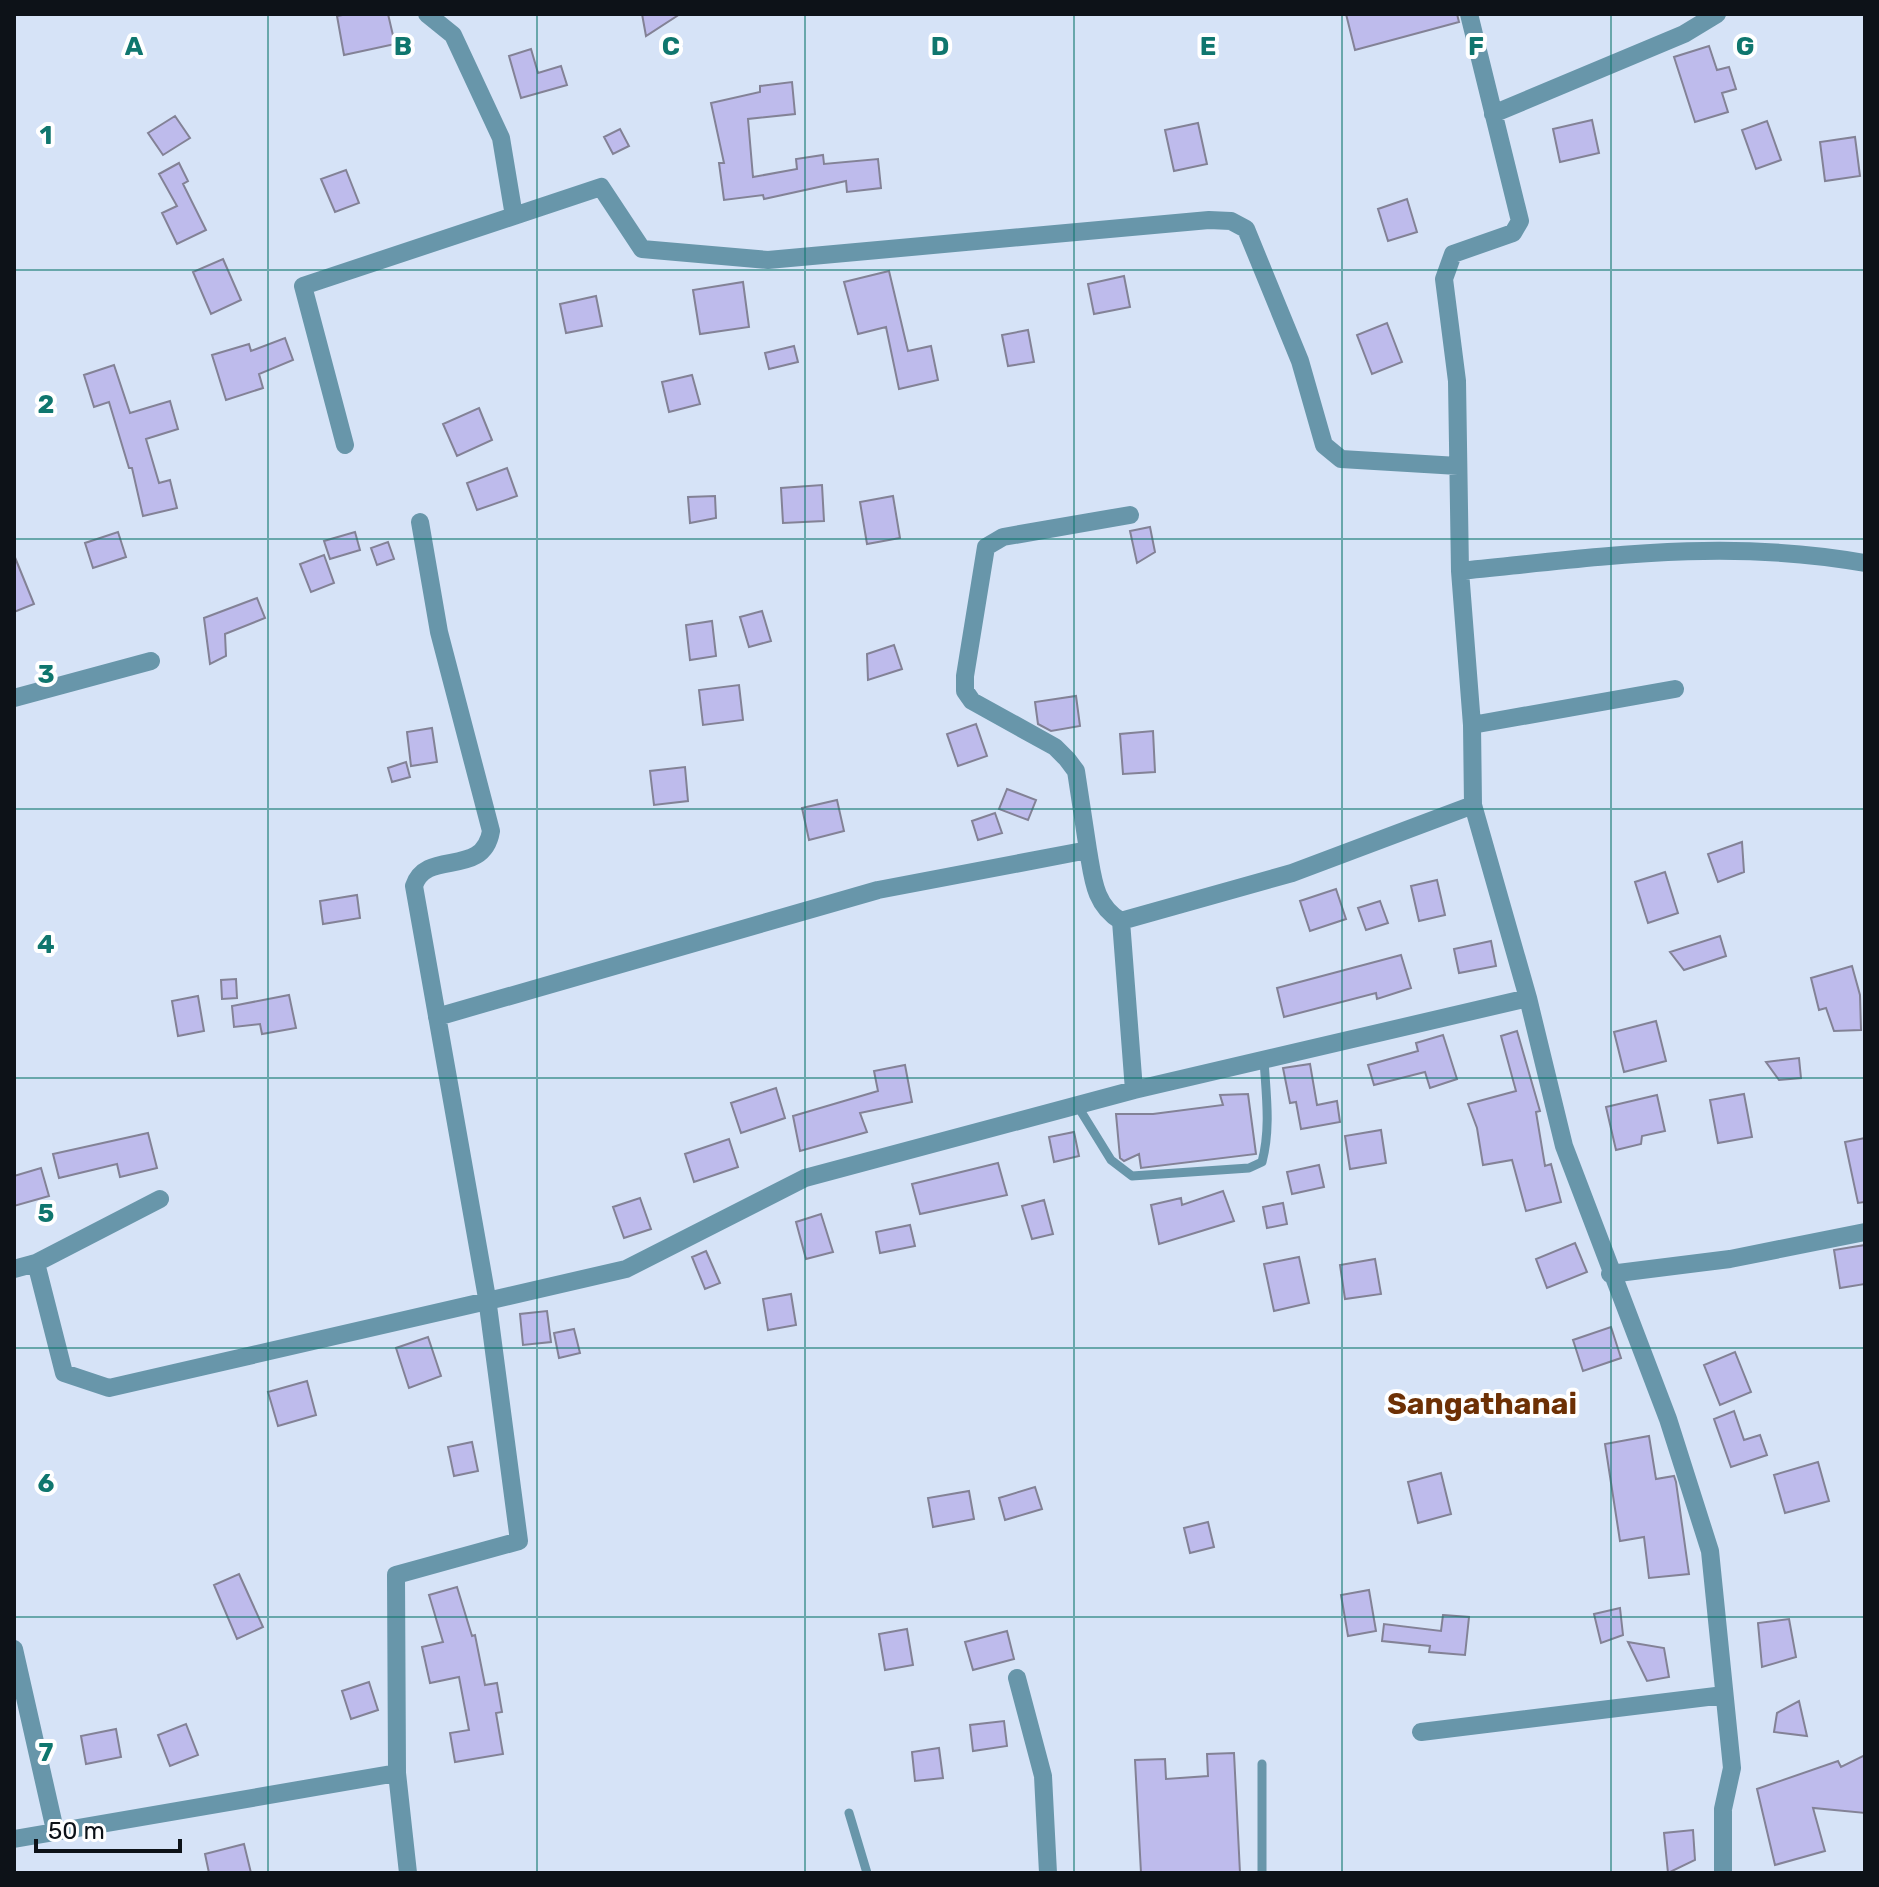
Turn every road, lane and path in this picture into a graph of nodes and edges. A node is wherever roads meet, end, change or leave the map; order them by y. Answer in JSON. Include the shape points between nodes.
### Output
{"nodes":[{"id":1,"x":427,"y":14,"type":"edge"},
{"id":2,"x":1469,"y":14,"type":"edge"},
{"id":3,"x":1717,"y":14,"type":"edge"},
{"id":4,"x":1493,"y":114,"type":"junction"},
{"id":5,"x":514,"y":216,"type":"junction"},
{"id":6,"x":345,"y":445,"type":"dead end"},
{"id":7,"x":1458,"y":466,"type":"junction"},
{"id":8,"x":1130,"y":515,"type":"dead end"},
{"id":9,"x":420,"y":522,"type":"dead end"},
{"id":10,"x":1865,"y":563,"type":"edge"},
{"id":11,"x":1460,"y":571,"type":"junction"},
{"id":12,"x":151,"y":661,"type":"dead end"},
{"id":13,"x":1675,"y":689,"type":"dead end"},
{"id":14,"x":14,"y":698,"type":"edge"},
{"id":15,"x":1472,"y":725,"type":"junction"},
{"id":16,"x":1473,"y":805,"type":"junction"},
{"id":17,"x":1088,"y":850,"type":"junction"},
{"id":18,"x":1121,"y":921,"type":"junction"},
{"id":19,"x":1528,"y":998,"type":"junction"},
{"id":20,"x":437,"y":1017,"type":"junction"},
{"id":21,"x":1264,"y":1060,"type":"junction"},
{"id":22,"x":1134,"y":1090,"type":"junction"},
{"id":23,"x":1077,"y":1105,"type":"junction"},
{"id":24,"x":160,"y":1199,"type":"dead end"},
{"id":25,"x":1865,"y":1232,"type":"edge"},
{"id":26,"x":36,"y":1263,"type":"junction"},
{"id":27,"x":14,"y":1269,"type":"edge"},
{"id":28,"x":1610,"y":1274,"type":"junction"},
{"id":29,"x":487,"y":1298,"type":"junction"},
{"id":30,"x":14,"y":1649,"type":"edge"},
{"id":31,"x":1017,"y":1678,"type":"dead end"},
{"id":32,"x":1724,"y":1695,"type":"junction"},
{"id":33,"x":1421,"y":1732,"type":"dead end"},
{"id":34,"x":1262,"y":1764,"type":"dead end"},
{"id":35,"x":397,"y":1773,"type":"junction"},
{"id":36,"x":849,"y":1813,"type":"dead end"},
{"id":37,"x":55,"y":1830,"type":"junction"},
{"id":38,"x":14,"y":1839,"type":"edge"},
{"id":39,"x":408,"y":1873,"type":"edge"},
{"id":40,"x":867,"y":1873,"type":"edge"},
{"id":41,"x":1048,"y":1873,"type":"edge"},
{"id":42,"x":1262,"y":1873,"type":"edge"},
{"id":43,"x":1723,"y":1873,"type":"edge"}],
"edges":[{"from":1,"to":5,"type":"street","via":[[453,35],[501,138]]},
{"from":2,"to":4,"type":"street"},
{"from":3,"to":4,"type":"street","via":[[1684,34]]},
{"from":4,"to":7,"type":"street","via":[[1520,221],[1513,233],[1453,254],[1444,279],[1457,381]]},
{"from":5,"to":6,"type":"street","via":[[303,286]]},
{"from":5,"to":7,"type":"street","via":[[601,187],[642,249],[768,260],[1231,221],[1246,229],[1300,361],[1324,445],[1341,459]]},
{"from":7,"to":11,"type":"street"},
{"from":8,"to":17,"type":"street","via":[[1003,537],[986,547],[965,676],[965,691],[972,701],[1055,747],[1076,771]]},
{"from":9,"to":20,"type":"street","via":[[439,632],[491,831],[489,846],[480,856],[425,870],[414,886]]},
{"from":10,"to":11,"type":"street","via":[[1803,552],[1680,549]]},
{"from":11,"to":15,"type":"street"},
{"from":12,"to":14,"type":"street"},
{"from":13,"to":15,"type":"street"},
{"from":15,"to":16,"type":"street"},
{"from":16,"to":18,"type":"street","via":[[1292,873]]},
{"from":16,"to":19,"type":"street"},
{"from":17,"to":18,"type":"street","via":[[1097,895],[1108,913]]},
{"from":17,"to":20,"type":"street","via":[[878,890]]},
{"from":18,"to":22,"type":"street"},
{"from":19,"to":21,"type":"street"},
{"from":19,"to":28,"type":"street","via":[[1564,1146]]},
{"from":20,"to":29,"type":"street"},
{"from":21,"to":22,"type":"street"},
{"from":21,"to":23,"type":"lane","via":[[1265,1151],[1262,1162],[1249,1168],[1132,1176],[1111,1160]]},
{"from":22,"to":23,"type":"street"},
{"from":23,"to":29,"type":"street","via":[[805,1178],[626,1269]]},
{"from":24,"to":26,"type":"street"},
{"from":25,"to":28,"type":"street","via":[[1730,1259]]},
{"from":26,"to":27,"type":"street"},
{"from":26,"to":29,"type":"street","via":[[64,1373],[109,1388]]},
{"from":28,"to":32,"type":"street","via":[[1668,1419],[1710,1551]]},
{"from":29,"to":35,"type":"street","via":[[519,1541],[396,1575]]},
{"from":30,"to":37,"type":"street"},
{"from":31,"to":41,"type":"street","via":[[1043,1776]]},
{"from":32,"to":33,"type":"street"},
{"from":32,"to":43,"type":"street","via":[[1732,1768],[1723,1809]]},
{"from":34,"to":42,"type":"lane"},
{"from":35,"to":37,"type":"street"},
{"from":35,"to":39,"type":"street"},
{"from":36,"to":40,"type":"lane"},
{"from":37,"to":38,"type":"street"}]}
